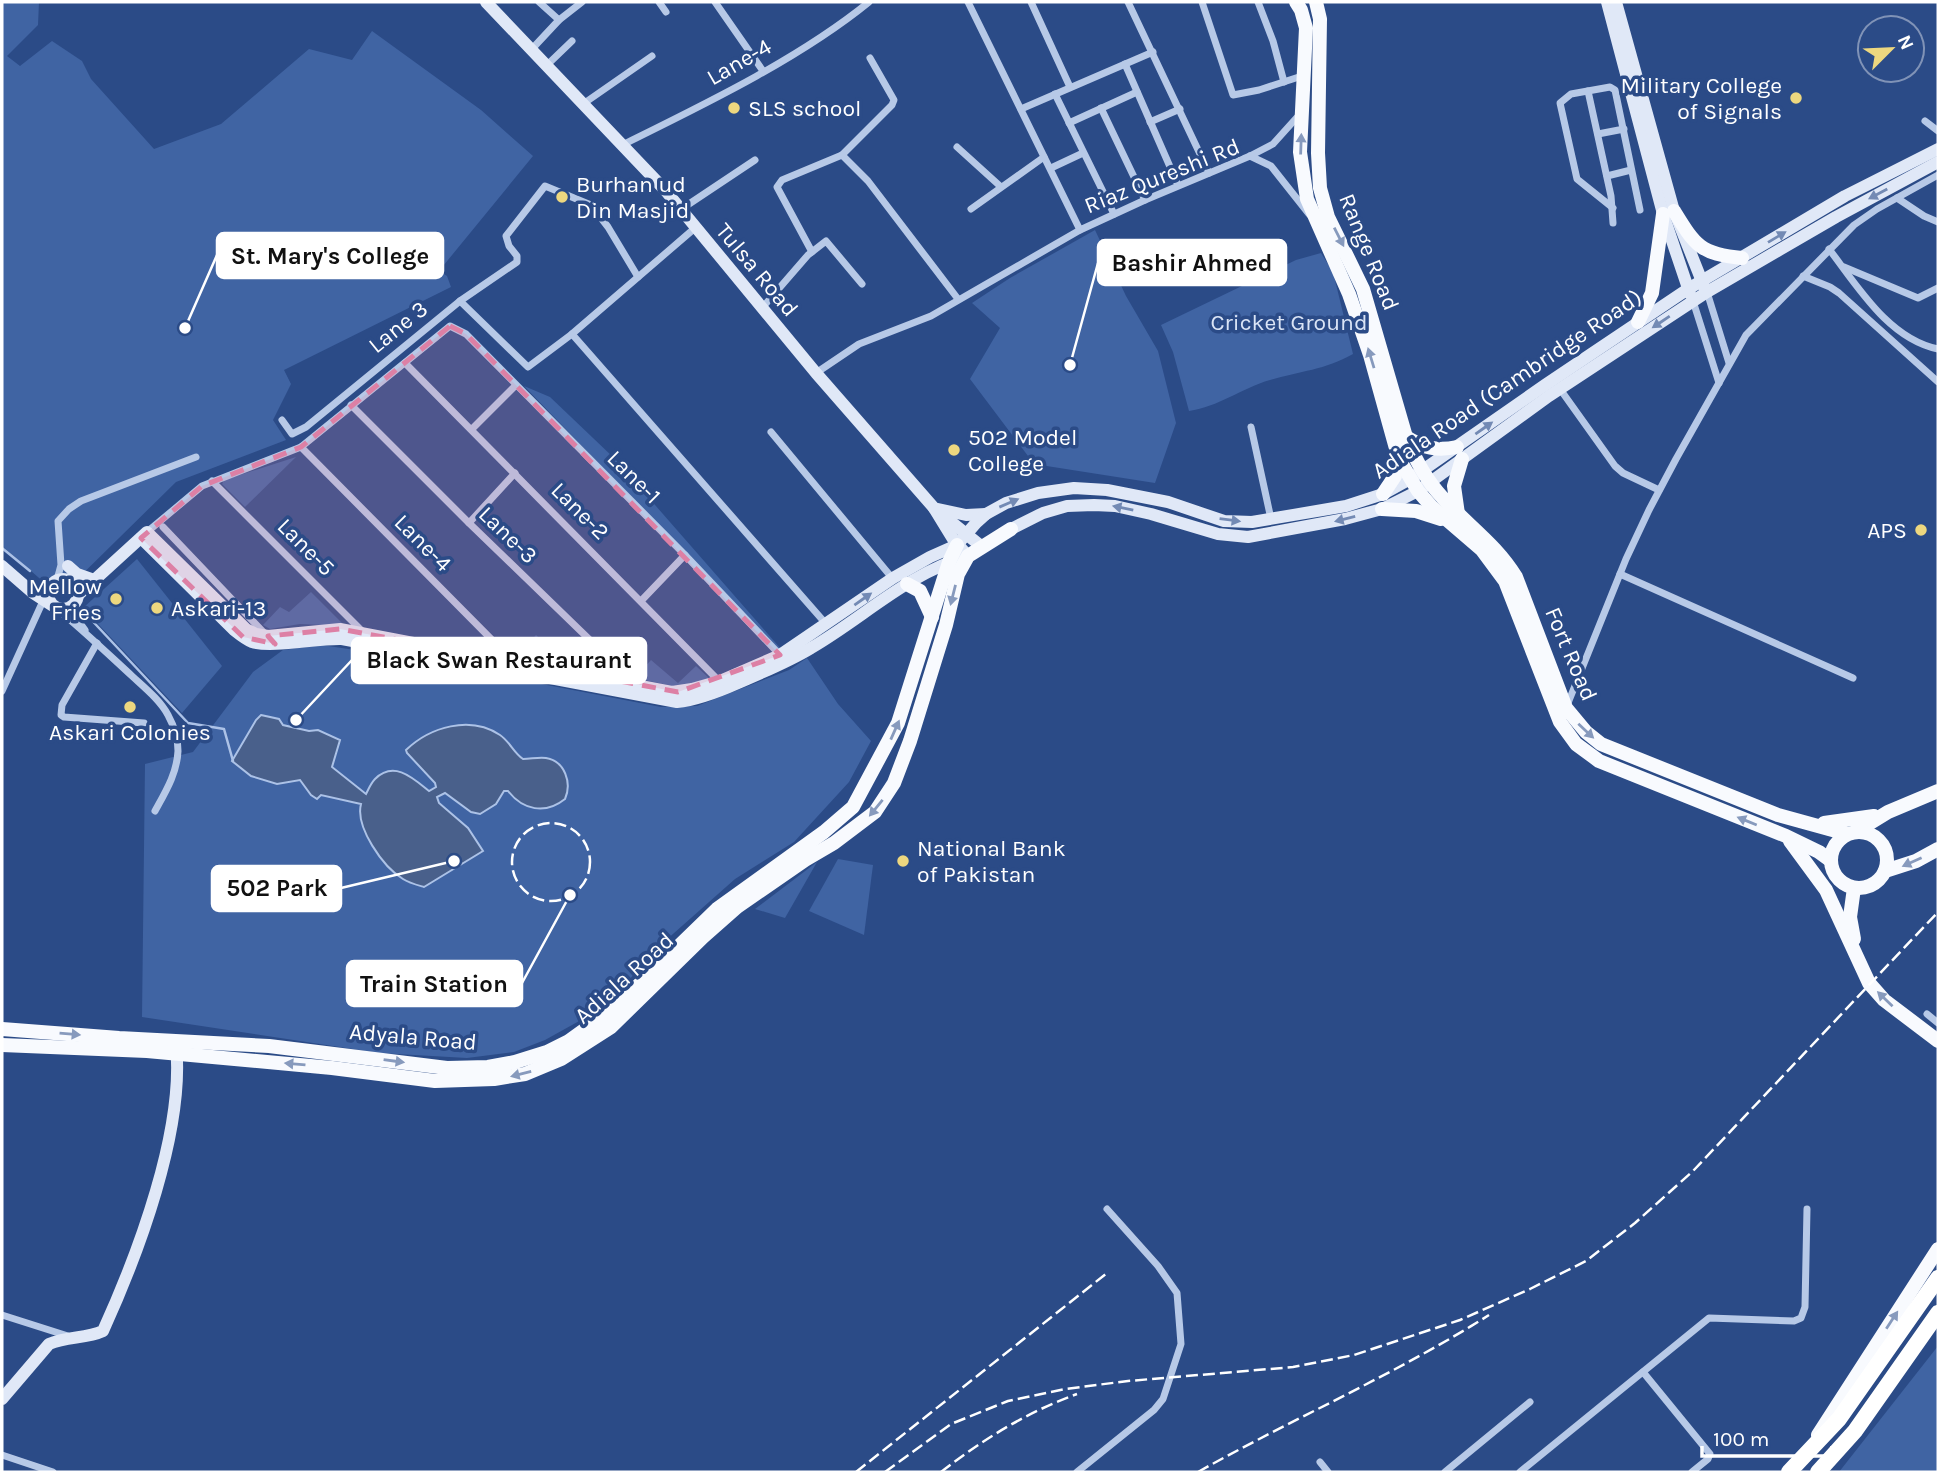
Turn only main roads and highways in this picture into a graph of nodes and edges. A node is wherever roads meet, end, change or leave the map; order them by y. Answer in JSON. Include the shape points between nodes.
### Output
{"nodes":[{"id":1,"x":485,"y":2,"type":"edge"},
{"id":2,"x":1296,"y":2,"type":"edge"},
{"id":3,"x":1316,"y":2,"type":"edge"},
{"id":4,"x":1607,"y":2,"type":"edge"},
{"id":5,"x":1616,"y":2,"type":"edge"},
{"id":6,"x":1938,"y":149,"type":"edge"},
{"id":7,"x":1938,"y":162,"type":"edge"},
{"id":8,"x":1668,"y":212,"type":"junction"},
{"id":9,"x":1742,"y":258,"type":"junction"},
{"id":10,"x":1704,"y":287,"type":"junction"},
{"id":11,"x":1691,"y":295,"type":"junction"},
{"id":12,"x":1639,"y":321,"type":"junction"},
{"id":13,"x":1400,"y":441,"type":"junction"},
{"id":14,"x":1459,"y":453,"type":"junction"},
{"id":15,"x":1420,"y":481,"type":"junction"},
{"id":16,"x":1383,"y":494,"type":"junction"},
{"id":17,"x":934,"y":508,"type":"junction"},
{"id":18,"x":1381,"y":509,"type":"junction"},
{"id":19,"x":986,"y":514,"type":"junction"},
{"id":20,"x":1454,"y":518,"type":"junction"},
{"id":21,"x":1011,"y":529,"type":"joint"},
{"id":22,"x":961,"y":539,"type":"junction"},
{"id":23,"x":981,"y":547,"type":"junction"},
{"id":24,"x":968,"y":556,"type":"junction"},
{"id":25,"x":949,"y":562,"type":"junction"},
{"id":26,"x":2,"y":566,"type":"edge"},
{"id":27,"x":68,"y":566,"type":"road end"},
{"id":28,"x":94,"y":580,"type":"junction"},
{"id":29,"x":20,"y":581,"type":"junction"},
{"id":30,"x":55,"y":581,"type":"junction"},
{"id":31,"x":900,"y":583,"type":"junction"},
{"id":32,"x":76,"y":589,"type":"junction"},
{"id":33,"x":55,"y":606,"type":"junction"},
{"id":34,"x":932,"y":617,"type":"junction"},
{"id":35,"x":1938,"y":791,"type":"edge"},
{"id":36,"x":1888,"y":812,"type":"junction"},
{"id":37,"x":1802,"y":822,"type":"junction"},
{"id":38,"x":1852,"y":832,"type":"junction"},
{"id":39,"x":1786,"y":836,"type":"junction"},
{"id":40,"x":1938,"y":849,"type":"edge"},
{"id":41,"x":1830,"y":860,"type":"junction"},
{"id":42,"x":1885,"y":871,"type":"junction"},
{"id":43,"x":1854,"y":888,"type":"junction"},
{"id":44,"x":1857,"y":961,"type":"junction"},
{"id":45,"x":2,"y":1029,"type":"edge"},
{"id":46,"x":1938,"y":1041,"type":"edge"},
{"id":47,"x":2,"y":1045,"type":"edge"},
{"id":48,"x":176,"y":1047,"type":"junction"},
{"id":49,"x":1938,"y":1249,"type":"edge"},
{"id":50,"x":1938,"y":1278,"type":"edge"},
{"id":51,"x":1938,"y":1312,"type":"edge"},
{"id":52,"x":2,"y":1399,"type":"edge"},
{"id":53,"x":1802,"y":1460,"type":"junction"},
{"id":54,"x":1790,"y":1472,"type":"edge"},
{"id":55,"x":1818,"y":1472,"type":"edge"}],
"edges":[{"from":1,"to":17,"type":"main road","name":"Tulsa Road","via":[[680,210]]},
{"from":13,"to":2,"type":"main road","one_way":true,"via":[[1349,293],[1307,199],[1300,152],[1306,28]]},
{"from":3,"to":13,"type":"main road","name":"Range Road","one_way":true,"via":[[1321,19],[1320,187],[1328,217],[1363,289]]},
{"from":4,"to":8,"type":"main road"},
{"from":5,"to":8,"type":"main road"},
{"from":9,"to":6,"type":"main road","name":"Adiala Road (Cambridge Road)","one_way":true,"via":[[1845,196]]},
{"from":7,"to":10,"type":"main road","name":"Adiala Road (Cambridge Road)","one_way":true},
{"from":8,"to":9,"type":"main road","via":[[1707,251]]},
{"from":8,"to":10,"type":"main road"},
{"from":8,"to":11,"type":"main road"},
{"from":8,"to":12,"type":"main road","via":[[1652,293]]},
{"from":9,"to":10,"type":"main road","name":"Adiala Road (Cambridge Road)"},
{"from":10,"to":11,"type":"main road","name":"Adiala Road (Cambridge Road)"},
{"from":11,"to":12,"type":"main road","name":"Adiala Road (Cambridge Road)"},
{"from":11,"to":14,"type":"main road","name":"Adiala Road (Cambridge Road)","one_way":true,"via":[[1560,389]]},
{"from":14,"to":12,"type":"main road","name":"Adiala Road (Cambridge Road)","one_way":true},
{"from":13,"to":14,"type":"main road"},
{"from":13,"to":15,"type":"main road","name":"Range Road"},
{"from":13,"to":16,"type":"main road","via":[[1395,476]]},
{"from":14,"to":15,"type":"main road","name":"Adiala Road (Cambridge Road)"},
{"from":14,"to":20,"type":"main road"},
{"from":15,"to":16,"type":"main road","name":"Adiala Road (Cambridge Road)"},
{"from":15,"to":18,"type":"main road","name":"Adiala Road (Cambridge Road)"},
{"from":15,"to":20,"type":"main road","name":"Fort Road"},
{"from":19,"to":16,"type":"main road","name":"Adiala Road (Cambridge Road)","one_way":true,"via":[[1038,492],[1074,488],[1168,502],[1224,521],[1252,522],[1346,506]]},
{"from":17,"to":19,"type":"main road"},
{"from":17,"to":22,"type":"main road","name":"Tulsa Road"},
{"from":18,"to":20,"type":"main road"},
{"from":18,"to":21,"type":"main road","name":"Adiala Road (Cambridge Road)","one_way":true,"via":[[1248,537],[1094,505],[1067,506]]},
{"from":19,"to":22,"type":"main road","name":"Adiala Road (Cambridge Road)"},
{"from":20,"to":37,"type":"main road","name":"Fort Road","one_way":true,"via":[[1504,558],[1516,577],[1566,708],[1586,732],[1601,744]]},
{"from":39,"to":20,"type":"main road","name":"Fort Road","one_way":true,"via":[[1599,761],[1576,744],[1560,722],[1505,581]]},
{"from":21,"to":23,"type":"main road"},
{"from":22,"to":23,"type":"main road","name":"Tulsa Road"},
{"from":22,"to":24,"type":"main road","name":"Tulsa Road"},
{"from":22,"to":25,"type":"main road"},
{"from":22,"to":31,"type":"main road","via":[[930,557]]},
{"from":23,"to":24,"type":"main road"},
{"from":24,"to":25,"type":"main road"},
{"from":24,"to":48,"type":"main road","name":"Adiala Road","one_way":true,"via":[[958,574],[910,741],[894,783],[875,812],[729,914],[611,1027],[561,1059],[525,1074],[435,1081]]},
{"from":25,"to":31,"type":"main road"},
{"from":25,"to":34,"type":"main road"},
{"from":26,"to":29,"type":"main road"},
{"from":27,"to":28,"type":"main road"},
{"from":28,"to":31,"type":"main road","via":[[144,535],[246,629],[271,640],[340,629],[366,639],[632,690],[678,692],[722,685],[783,658]]},
{"from":28,"to":32,"type":"main road"},
{"from":29,"to":30,"type":"main road"},
{"from":29,"to":33,"type":"main road"},
{"from":30,"to":32,"type":"main road","via":[[65,579]]},
{"from":30,"to":33,"type":"main road","via":[[48,594]]},
{"from":31,"to":34,"type":"main road","via":[[920,592]]},
{"from":32,"to":33,"type":"main road","via":[[76,603]]},
{"from":48,"to":34,"type":"main road","name":"Adyala Road","one_way":true,"via":[[336,1053],[447,1068],[488,1067],[547,1052],[590,1027],[717,909],[853,807],[898,723]]},
{"from":35,"to":36,"type":"main road"},
{"from":36,"to":37,"type":"main road","via":[[1846,822]]},
{"from":36,"to":38,"type":"main road"},
{"from":37,"to":38,"type":"main road","name":"Fort Road"},
{"from":38,"to":41,"type":"main road","via":[[1835,844]]},
{"from":38,"to":42,"type":"main road","via":[[1866,832],[1882,843]]},
{"from":39,"to":41,"type":"main road","name":"Fort Road"},
{"from":39,"to":44,"type":"main road","via":[[1826,890]]},
{"from":40,"to":42,"type":"main road","one_way":true},
{"from":41,"to":43,"type":"main road","via":[[1840,881]]},
{"from":42,"to":43,"type":"main road","via":[[1876,883]]},
{"from":43,"to":44,"type":"main road","via":[[1850,917]]},
{"from":46,"to":44,"type":"main road","one_way":true,"via":[[1884,1000]]},
{"from":45,"to":48,"type":"main road","name":"Adyala Road","one_way":true},
{"from":47,"to":48,"type":"main road","name":"Adiala Road"},
{"from":48,"to":52,"type":"main road","via":[[169,1147],[103,1331],[49,1344]]},
{"from":53,"to":49,"type":"main road","one_way":true},
{"from":50,"to":53,"type":"highway","via":[[1839,1419]]},
{"from":51,"to":55,"type":"highway","via":[[1855,1430]]},
{"from":53,"to":54,"type":"highway"}]}
